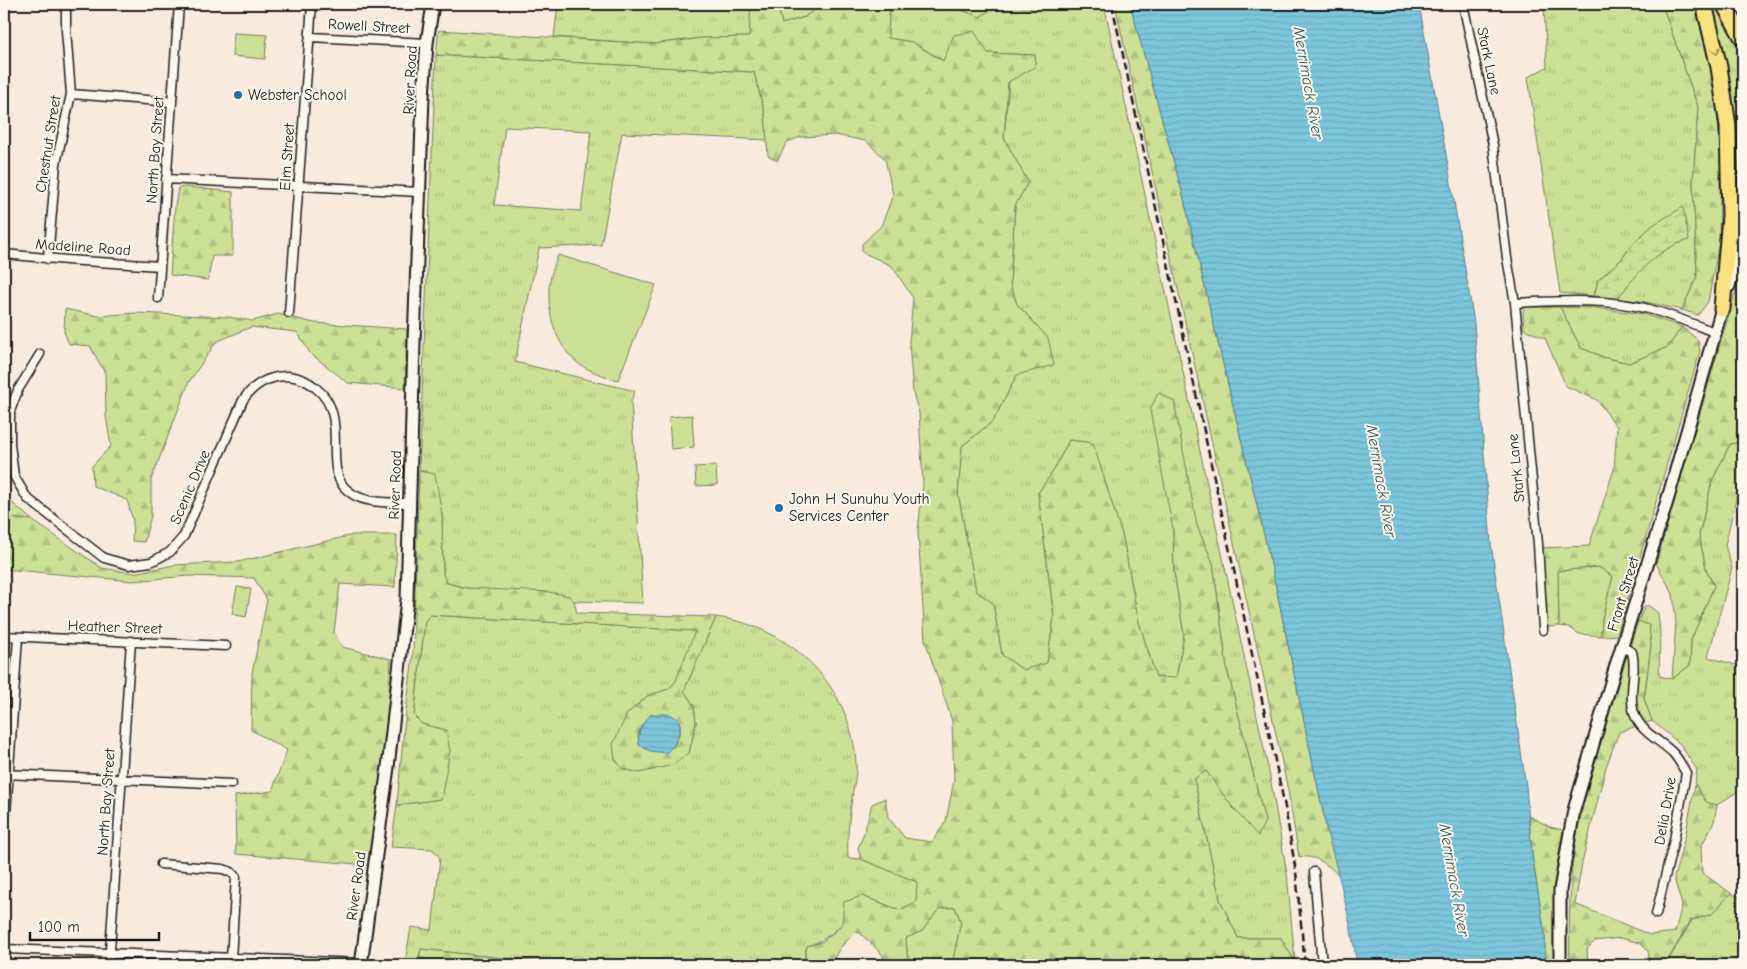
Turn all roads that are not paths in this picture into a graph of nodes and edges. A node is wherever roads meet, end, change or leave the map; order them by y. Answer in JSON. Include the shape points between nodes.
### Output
{"nodes":[{"id":1,"x":66,"y":4,"type":"edge"},
{"id":2,"x":179,"y":4,"type":"edge"},
{"id":3,"x":312,"y":4,"type":"edge"},
{"id":4,"x":433,"y":4,"type":"edge"},
{"id":5,"x":1463,"y":4,"type":"edge"},
{"id":6,"x":1704,"y":4,"type":"edge"},
{"id":7,"x":1724,"y":4,"type":"edge"},
{"id":8,"x":310,"y":37,"type":"junction"},
{"id":9,"x":1743,"y":38,"type":"edge"},
{"id":10,"x":427,"y":43,"type":"junction"},
{"id":11,"x":71,"y":94,"type":"junction"},
{"id":12,"x":172,"y":102,"type":"junction"},
{"id":13,"x":166,"y":178,"type":"junction"},
{"id":14,"x":298,"y":187,"type":"junction"},
{"id":15,"x":420,"y":192,"type":"junction"},
{"id":16,"x":1743,"y":237,"type":"edge"},
{"id":17,"x":4,"y":254,"type":"edge"},
{"id":18,"x":48,"y":259,"type":"junction"},
{"id":19,"x":160,"y":266,"type":"junction"},
{"id":20,"x":158,"y":298,"type":"dead end"},
{"id":21,"x":1515,"y":303,"type":"junction"},
{"id":22,"x":1722,"y":308,"type":"junction"},
{"id":23,"x":289,"y":313,"type":"dead end"},
{"id":24,"x":1714,"y":332,"type":"junction"},
{"id":25,"x":40,"y":354,"type":"dead end"},
{"id":26,"x":409,"y":503,"type":"junction"},
{"id":27,"x":1543,"y":630,"type":"dead end"},
{"id":28,"x":4,"y":636,"type":"edge"},
{"id":29,"x":18,"y":637,"type":"junction"},
{"id":30,"x":131,"y":641,"type":"junction"},
{"id":31,"x":226,"y":646,"type":"dead end"},
{"id":32,"x":1623,"y":646,"type":"junction"},
{"id":33,"x":6,"y":774,"type":"edge"},
{"id":34,"x":122,"y":780,"type":"junction"},
{"id":35,"x":232,"y":784,"type":"dead end"},
{"id":36,"x":4,"y":843,"type":"edge"},
{"id":37,"x":161,"y":864,"type":"dead end"},
{"id":38,"x":1314,"y":872,"type":"dead end"},
{"id":39,"x":1656,"y":914,"type":"dead end"},
{"id":40,"x":4,"y":949,"type":"edge"},
{"id":41,"x":110,"y":953,"type":"junction"},
{"id":42,"x":231,"y":959,"type":"junction"},
{"id":43,"x":241,"y":962,"type":"edge"},
{"id":44,"x":361,"y":964,"type":"edge"},
{"id":45,"x":109,"y":965,"type":"edge"},
{"id":46,"x":1322,"y":965,"type":"edge"},
{"id":47,"x":1560,"y":965,"type":"edge"}],
"edges":[{"from":1,"to":11,"type":"street","name":"Chestnut Street"},
{"from":2,"to":12,"type":"street","name":"North Bay Street"},
{"from":3,"to":8,"type":"street","name":"Elm Street"},
{"from":4,"to":10,"type":"street","name":"River Road"},
{"from":5,"to":21,"type":"street","name":"Stark Lane","via":[[1493,145]]},
{"from":6,"to":22,"type":"highway","one_way":true,"via":[[1719,67],[1728,126],[1730,216]]},
{"from":7,"to":9,"type":"highway"},
{"from":8,"to":10,"type":"street","name":"Rowell Street"},
{"from":8,"to":14,"type":"street","name":"Elm Street"},
{"from":10,"to":15,"type":"street","name":"River Road"},
{"from":11,"to":12,"type":"street"},
{"from":11,"to":18,"type":"street","name":"Chestnut Street","via":[[56,164]]},
{"from":12,"to":13,"type":"street","name":"North Bay Street"},
{"from":13,"to":14,"type":"street"},
{"from":13,"to":19,"type":"street","name":"North Bay Street"},
{"from":14,"to":15,"type":"street"},
{"from":14,"to":23,"type":"street","name":"Elm Street"},
{"from":15,"to":26,"type":"street","name":"River Road"},
{"from":16,"to":22,"type":"street","name":"Front Street"},
{"from":17,"to":18,"type":"street","name":"Madeline Road"},
{"from":18,"to":19,"type":"street","name":"Madeline Road"},
{"from":19,"to":20,"type":"street","name":"North Bay Street"},
{"from":21,"to":24,"type":"street","via":[[1579,300],[1630,305]]},
{"from":21,"to":27,"type":"street","name":"Stark Lane"},
{"from":22,"to":24,"type":"street","name":"Front Street"},
{"from":24,"to":32,"type":"street","name":"Front Street"},
{"from":25,"to":26,"type":"street","name":"Scenic Drive","via":[[18,390],[10,411],[14,476],[27,498],[104,558],[129,565],[151,562],[170,552],[184,536],[243,400],[255,385],[271,378],[291,376],[300,379],[310,383],[326,398],[334,417],[338,478],[345,488],[369,501]]},
{"from":26,"to":44,"type":"street","name":"River Road","via":[[407,600]]},
{"from":28,"to":29,"type":"street","name":"Heather Street"},
{"from":29,"to":30,"type":"street","name":"Heather Street"},
{"from":29,"to":33,"type":"street"},
{"from":30,"to":31,"type":"street","name":"Heather Street"},
{"from":30,"to":34,"type":"street","name":"North Bay Street"},
{"from":32,"to":39,"type":"street","name":"Delia Drive","via":[[1632,652],[1635,662],[1631,701],[1637,719],[1644,729],[1674,753],[1686,773]]},
{"from":32,"to":47,"type":"street","name":"Front Street","via":[[1570,830],[1560,890]]},
{"from":33,"to":34,"type":"street"},
{"from":33,"to":36,"type":"street"},
{"from":34,"to":35,"type":"street"},
{"from":34,"to":41,"type":"street","name":"North Bay Street"},
{"from":37,"to":42,"type":"street","via":[[223,869],[236,877]]},
{"from":38,"to":46,"type":"street"},
{"from":40,"to":41,"type":"street"},
{"from":41,"to":42,"type":"street"},
{"from":41,"to":45,"type":"street","name":"North Bay Street"},
{"from":42,"to":43,"type":"street"},
{"from":43,"to":44,"type":"street"}]}
